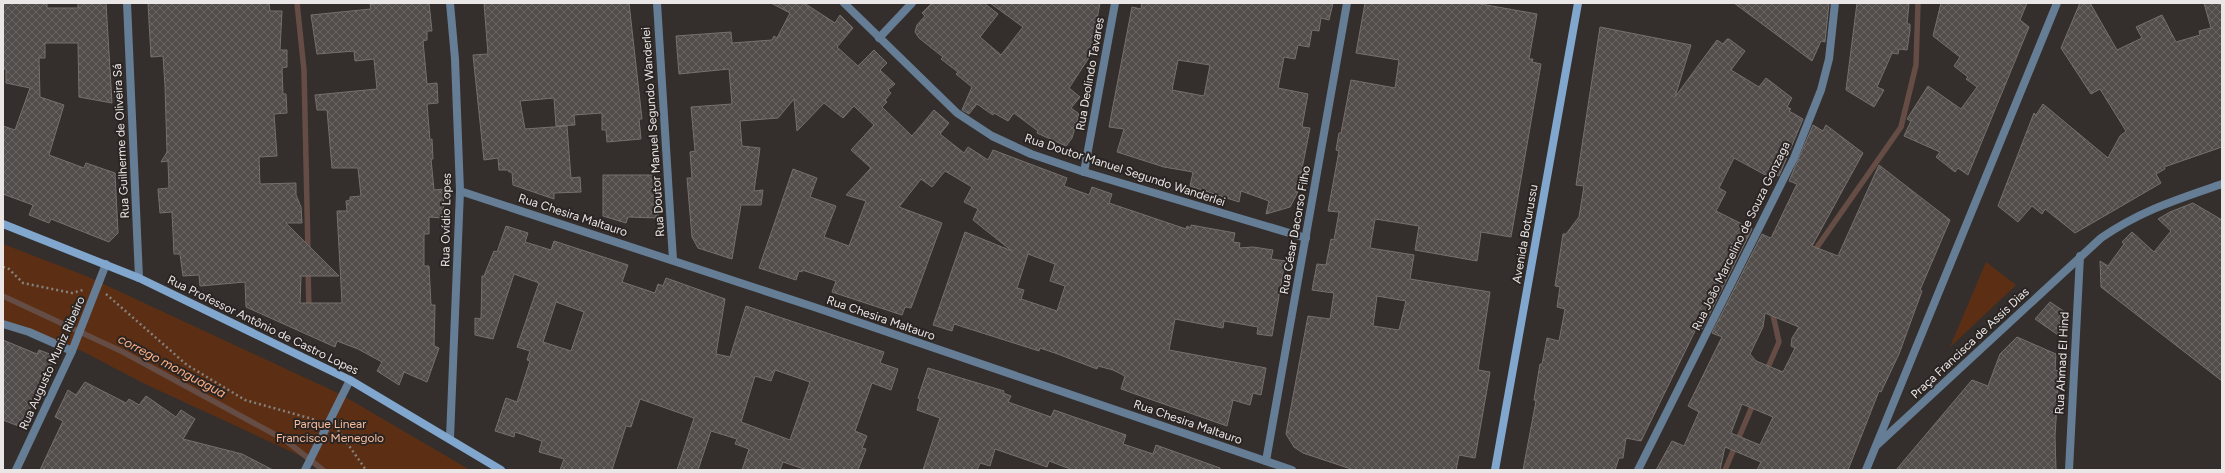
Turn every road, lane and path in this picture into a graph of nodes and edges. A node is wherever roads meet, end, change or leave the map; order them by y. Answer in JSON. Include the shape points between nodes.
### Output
{"nodes":[{"id":1,"x":127,"y":3,"type":"edge"},
{"id":2,"x":450,"y":3,"type":"edge"},
{"id":3,"x":657,"y":3,"type":"edge"},
{"id":4,"x":844,"y":3,"type":"edge"},
{"id":5,"x":912,"y":3,"type":"edge"},
{"id":6,"x":1115,"y":3,"type":"edge"},
{"id":7,"x":1347,"y":3,"type":"edge"},
{"id":8,"x":1578,"y":3,"type":"edge"},
{"id":9,"x":1835,"y":3,"type":"edge"},
{"id":10,"x":2057,"y":3,"type":"edge"},
{"id":11,"x":878,"y":38,"type":"junction"},
{"id":12,"x":1084,"y":172,"type":"junction"},
{"id":13,"x":2222,"y":185,"type":"edge"},
{"id":14,"x":460,"y":191,"type":"junction"},
{"id":15,"x":3,"y":224,"type":"edge"},
{"id":16,"x":1306,"y":238,"type":"junction"},
{"id":17,"x":2080,"y":256,"type":"junction"},
{"id":18,"x":673,"y":260,"type":"junction"},
{"id":19,"x":106,"y":264,"type":"junction"},
{"id":20,"x":3,"y":267,"type":"edge"},
{"id":21,"x":139,"y":278,"type":"junction"},
{"id":22,"x":98,"y":286,"type":"junction"},
{"id":23,"x":3,"y":324,"type":"edge"},
{"id":24,"x":72,"y":351,"type":"junction"},
{"id":25,"x":350,"y":380,"type":"junction"},
{"id":26,"x":330,"y":419,"type":"junction"},
{"id":27,"x":450,"y":438,"type":"junction"},
{"id":28,"x":1875,"y":447,"type":"junction"},
{"id":29,"x":1266,"y":461,"type":"junction"},
{"id":30,"x":305,"y":468,"type":"edge"},
{"id":31,"x":16,"y":470,"type":"edge"},
{"id":32,"x":366,"y":470,"type":"edge"},
{"id":33,"x":502,"y":470,"type":"edge"},
{"id":34,"x":1292,"y":470,"type":"edge"},
{"id":35,"x":1495,"y":470,"type":"edge"},
{"id":36,"x":1638,"y":470,"type":"edge"},
{"id":37,"x":1866,"y":470,"type":"edge"},
{"id":38,"x":2069,"y":470,"type":"edge"}],
"edges":[{"from":1,"to":21,"type":"street","name":"Rua Guilherme de Oliveira Sá"},
{"from":2,"to":14,"type":"street","name":"Rua Ovídio Lopes","via":[[455,59]]},
{"from":3,"to":18,"type":"street","name":"Rua Doutor Manuel Segundo Wanderlei"},
{"from":4,"to":11,"type":"street","name":"Rua Doutor Manuel Segundo Wanderlei"},
{"from":5,"to":11,"type":"street"},
{"from":6,"to":12,"type":"street","name":"Rua Deolindo Tavares"},
{"from":7,"to":16,"type":"street","name":"Rua César Dacorso Filho"},
{"from":8,"to":35,"type":"main road","name":"Avenida Boturussu"},
{"from":9,"to":36,"type":"street","name":"Rua João Marcelino de Souza Gonzaga","via":[[1829,59],[1821,90],[1794,158]]},
{"from":10,"to":28,"type":"street"},
{"from":11,"to":12,"type":"street","name":"Rua Doutor Manuel Segundo Wanderlei","via":[[957,112],[992,136],[1031,154]]},
{"from":12,"to":16,"type":"street","name":"Rua Doutor Manuel Segundo Wanderlei"},
{"from":13,"to":17,"type":"street","name":"Praça Francisca de Assis Dias","via":[[2159,205],[2128,220]]},
{"from":14,"to":18,"type":"street","name":"Rua Chesira Maltauro"},
{"from":14,"to":27,"type":"street","name":"Rua Ovídio Lopes"},
{"from":15,"to":19,"type":"main road","name":"Rua Professor Antônio de Castro Lopes"},
{"from":16,"to":29,"type":"street","name":"Rua César Dacorso Filho"},
{"from":17,"to":28,"type":"street","name":"Praça Francisca de Assis Dias"},
{"from":17,"to":38,"type":"street","name":"Rua Ahmad El Hind"},
{"from":18,"to":29,"type":"street","name":"Rua Chesira Maltauro"},
{"from":19,"to":21,"type":"main road","name":"Rua Professor Antônio de Castro Lopes"},
{"from":19,"to":22,"type":"street","name":"Rua Augusto Muniz Ribeiro"},
{"from":20,"to":22,"type":"path","via":[[22,283],[72,293]]},
{"from":21,"to":25,"type":"main road","name":"Rua Professor Antônio de Castro Lopes"},
{"from":22,"to":24,"type":"street","name":"Rua Augusto Muniz Ribeiro"},
{"from":22,"to":26,"type":"path","via":[[187,365],[246,400],[316,420]]},
{"from":23,"to":24,"type":"street","via":[[29,332]]},
{"from":24,"to":31,"type":"street","name":"Rua Augusto Muniz Ribeiro"},
{"from":25,"to":26,"type":"street"},
{"from":25,"to":27,"type":"main road","name":"Rua Professor Antônio de Castro Lopes"},
{"from":26,"to":30,"type":"street"},
{"from":26,"to":32,"type":"path"},
{"from":27,"to":33,"type":"main road","name":"Rua Professor Antônio de Castro Lopes"},
{"from":28,"to":37,"type":"street"},
{"from":29,"to":34,"type":"street","name":"Rua Chesira Maltauro"}]}
